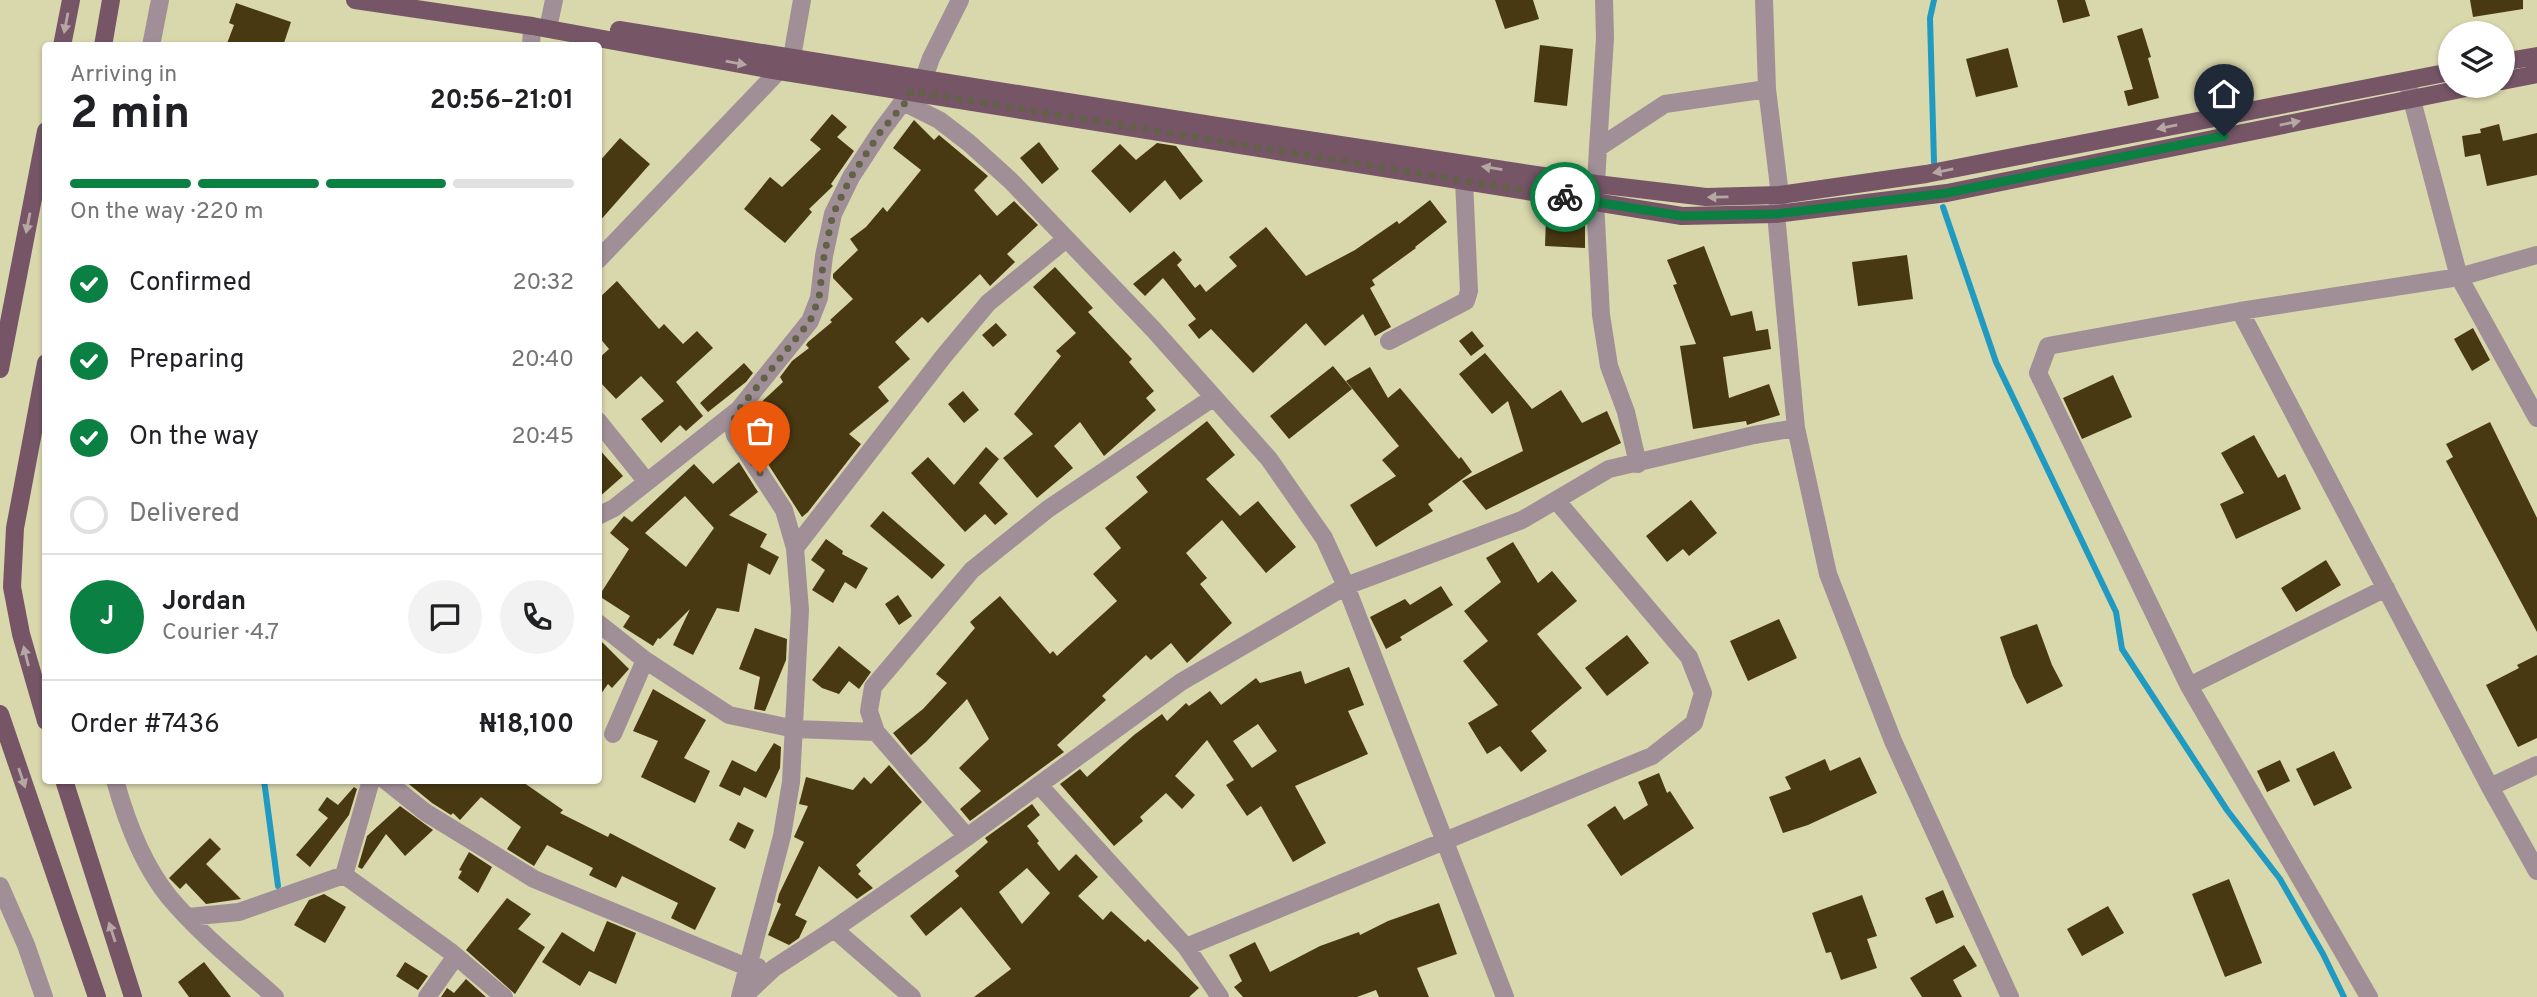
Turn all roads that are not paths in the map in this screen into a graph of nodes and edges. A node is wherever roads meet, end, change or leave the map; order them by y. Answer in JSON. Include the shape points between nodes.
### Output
{"nodes":[{"id":1,"x":71,"y":0,"type":"edge"},
{"id":2,"x":111,"y":0,"type":"edge"},
{"id":3,"x":160,"y":0,"type":"edge"},
{"id":4,"x":355,"y":0,"type":"edge"},
{"id":5,"x":427,"y":0,"type":"edge"},
{"id":6,"x":554,"y":0,"type":"edge"},
{"id":7,"x":802,"y":0,"type":"edge"},
{"id":8,"x":960,"y":0,"type":"edge"},
{"id":9,"x":1604,"y":0,"type":"edge"},
{"id":10,"x":1764,"y":0,"type":"edge"},
{"id":11,"x":550,"y":19,"type":"junction"},
{"id":12,"x":532,"y":26,"type":"junction"},
{"id":13,"x":63,"y":42,"type":"edge"},
{"id":14,"x":104,"y":42,"type":"edge"},
{"id":15,"x":152,"y":42,"type":"edge"},
{"id":16,"x":531,"y":42,"type":"edge"},
{"id":17,"x":2537,"y":56,"type":"edge"},
{"id":18,"x":792,"y":57,"type":"junction"},
{"id":19,"x":2515,"y":60,"type":"edge"},
{"id":20,"x":778,"y":71,"type":"junction"},
{"id":21,"x":2537,"y":74,"type":"edge"},
{"id":22,"x":2438,"y":75,"type":"edge"},
{"id":23,"x":2515,"y":78,"type":"edge"},
{"id":24,"x":2407,"y":81,"type":"junction"},
{"id":25,"x":1767,"y":89,"type":"junction"},
{"id":26,"x":913,"y":91,"type":"junction"},
{"id":27,"x":2438,"y":94,"type":"edge"},
{"id":28,"x":2412,"y":99,"type":"junction"},
{"id":29,"x":1598,"y":148,"type":"junction"},
{"id":30,"x":42,"y":152,"type":"edge"},
{"id":31,"x":1464,"y":180,"type":"junction"},
{"id":32,"x":1595,"y":192,"type":"junction"},
{"id":33,"x":1780,"y":195,"type":"junction"},
{"id":34,"x":1776,"y":214,"type":"junction"},
{"id":35,"x":1066,"y":239,"type":"junction"},
{"id":36,"x":2537,"y":255,"type":"edge"},
{"id":37,"x":602,"y":256,"type":"edge"},
{"id":38,"x":2459,"y":277,"type":"junction"},
{"id":39,"x":2240,"y":311,"type":"junction"},
{"id":40,"x":1389,"y":341,"type":"dead end"},
{"id":41,"x":0,"y":369,"type":"edge"},
{"id":42,"x":42,"y":384,"type":"edge"},
{"id":43,"x":1213,"y":397,"type":"junction"},
{"id":44,"x":740,"y":408,"type":"junction"},
{"id":45,"x":2537,"y":418,"type":"edge"},
{"id":46,"x":602,"y":426,"type":"edge"},
{"id":47,"x":1796,"y":428,"type":"junction"},
{"id":48,"x":1637,"y":464,"type":"junction"},
{"id":49,"x":647,"y":482,"type":"junction"},
{"id":50,"x":1556,"y":500,"type":"junction"},
{"id":51,"x":602,"y":514,"type":"edge"},
{"id":52,"x":794,"y":548,"type":"junction"},
{"id":53,"x":1346,"y":586,"type":"junction"},
{"id":54,"x":2386,"y":588,"type":"junction"},
{"id":55,"x":602,"y":626,"type":"edge"},
{"id":56,"x":645,"y":660,"type":"junction"},
{"id":57,"x":2189,"y":685,"type":"junction"},
{"id":58,"x":42,"y":708,"type":"edge"},
{"id":59,"x":0,"y":714,"type":"edge"},
{"id":60,"x":794,"y":729,"type":"junction"},
{"id":61,"x":876,"y":732,"type":"junction"},
{"id":62,"x":613,"y":734,"type":"dead end"},
{"id":63,"x":2537,"y":765,"type":"edge"},
{"id":64,"x":65,"y":784,"type":"edge"},
{"id":65,"x":117,"y":784,"type":"edge"},
{"id":66,"x":369,"y":784,"type":"edge"},
{"id":67,"x":391,"y":784,"type":"edge"},
{"id":68,"x":1039,"y":785,"type":"junction"},
{"id":69,"x":2490,"y":786,"type":"junction"},
{"id":70,"x":967,"y":837,"type":"junction"},
{"id":71,"x":1445,"y":842,"type":"junction"},
{"id":72,"x":2537,"y":871,"type":"edge"},
{"id":73,"x":344,"y":875,"type":"junction"},
{"id":74,"x":0,"y":886,"type":"edge"},
{"id":75,"x":188,"y":917,"type":"junction"},
{"id":76,"x":834,"y":929,"type":"junction"},
{"id":77,"x":1186,"y":947,"type":"junction"},
{"id":78,"x":456,"y":956,"type":"junction"},
{"id":79,"x":747,"y":967,"type":"junction"},
{"id":80,"x":774,"y":968,"type":"junction"},
{"id":81,"x":44,"y":997,"type":"edge"},
{"id":82,"x":97,"y":997,"type":"edge"},
{"id":83,"x":133,"y":997,"type":"edge"},
{"id":84,"x":275,"y":997,"type":"edge"},
{"id":85,"x":427,"y":997,"type":"edge"},
{"id":86,"x":504,"y":997,"type":"edge"},
{"id":87,"x":742,"y":997,"type":"edge"},
{"id":88,"x":912,"y":997,"type":"edge"},
{"id":89,"x":1220,"y":997,"type":"edge"},
{"id":90,"x":1505,"y":997,"type":"edge"},
{"id":91,"x":2010,"y":997,"type":"edge"},
{"id":92,"x":2369,"y":997,"type":"edge"}],
"edges":[{"from":1,"to":13,"type":"main road","one_way":true},
{"from":2,"to":14,"type":"main road"},
{"from":3,"to":15,"type":"street"},
{"from":4,"to":12,"type":"main road"},
{"from":5,"to":11,"type":"main road"},
{"from":6,"to":11,"type":"street"},
{"from":7,"to":18,"type":"street"},
{"from":8,"to":26,"type":"street"},
{"from":9,"to":29,"type":"street"},
{"from":10,"to":25,"type":"street"},
{"from":11,"to":18,"type":"main road"},
{"from":12,"to":16,"type":"street"},
{"from":12,"to":20,"type":"main road","one_way":true},
{"from":17,"to":19,"type":"main road"},
{"from":18,"to":20,"type":"street"},
{"from":18,"to":26,"type":"main road"},
{"from":20,"to":26,"type":"main road"},
{"from":20,"to":37,"type":"street"},
{"from":21,"to":23,"type":"main road"},
{"from":22,"to":24,"type":"main road"},
{"from":24,"to":28,"type":"street"},
{"from":24,"to":33,"type":"main road","one_way":true,"via":[[1926,174]]},
{"from":25,"to":29,"type":"street","via":[[1665,104]]},
{"from":25,"to":33,"type":"street"},
{"from":26,"to":31,"type":"main road"},
{"from":32,"to":26,"type":"main road","one_way":true},
{"from":26,"to":35,"type":"street","via":[[939,120],[1012,181]]},
{"from":26,"to":44,"type":"street","via":[[851,177],[833,214],[819,298],[810,321]]},
{"from":27,"to":28,"type":"main road"},
{"from":34,"to":28,"type":"main road","one_way":true,"via":[[1947,193]]},
{"from":28,"to":38,"type":"street"},
{"from":29,"to":32,"type":"street"},
{"from":30,"to":41,"type":"main road","one_way":true},
{"from":31,"to":32,"type":"main road"},
{"from":31,"to":40,"type":"street","via":[[1466,301]]},
{"from":33,"to":32,"type":"main road","one_way":true},
{"from":32,"to":34,"type":"main road","via":[[1682,216]]},
{"from":32,"to":48,"type":"street","via":[[1601,315],[1609,366],[1626,412]]},
{"from":33,"to":34,"type":"street"},
{"from":34,"to":47,"type":"street"},
{"from":35,"to":43,"type":"street"},
{"from":35,"to":52,"type":"street","via":[[988,303]]},
{"from":36,"to":38,"type":"street"},
{"from":38,"to":39,"type":"street"},
{"from":38,"to":45,"type":"street"},
{"from":39,"to":54,"type":"street"},
{"from":39,"to":57,"type":"street","via":[[2048,346],[2038,373]]},
{"from":58,"to":42,"type":"main road","one_way":true,"via":[[12,587],[15,528]]},
{"from":43,"to":53,"type":"street","via":[[1269,459],[1324,538]]},
{"from":43,"to":61,"type":"street","via":[[1048,509],[972,570],[873,687],[869,711]]},
{"from":44,"to":49,"type":"street"},
{"from":44,"to":52,"type":"street","via":[[732,423],[735,435],[784,510]]},
{"from":46,"to":49,"type":"street"},
{"from":47,"to":48,"type":"street"},
{"from":47,"to":91,"type":"street","via":[[1828,574],[1893,741]]},
{"from":48,"to":50,"type":"street","via":[[1609,469]]},
{"from":49,"to":51,"type":"street"},
{"from":50,"to":53,"type":"street","via":[[1522,520]]},
{"from":50,"to":71,"type":"street","via":[[1689,657],[1703,693],[1694,723],[1652,756]]},
{"from":52,"to":60,"type":"street","via":[[800,610]]},
{"from":53,"to":68,"type":"street","via":[[1181,682]]},
{"from":53,"to":71,"type":"street"},
{"from":54,"to":57,"type":"street"},
{"from":54,"to":69,"type":"street"},
{"from":55,"to":56,"type":"street"},
{"from":56,"to":60,"type":"street","via":[[729,715]]},
{"from":56,"to":62,"type":"street"},
{"from":57,"to":92,"type":"street"},
{"from":59,"to":82,"type":"main road","one_way":true},
{"from":60,"to":61,"type":"street"},
{"from":60,"to":79,"type":"street","via":[[782,836]]},
{"from":61,"to":70,"type":"street"},
{"from":63,"to":69,"type":"street"},
{"from":83,"to":64,"type":"main road","one_way":true},
{"from":65,"to":75,"type":"street","via":[[149,866]]},
{"from":66,"to":73,"type":"street"},
{"from":67,"to":79,"type":"street","via":[[425,812],[534,879]]},
{"from":68,"to":70,"type":"street"},
{"from":68,"to":77,"type":"street"},
{"from":69,"to":72,"type":"street"},
{"from":70,"to":76,"type":"street"},
{"from":71,"to":77,"type":"street"},
{"from":71,"to":90,"type":"street"},
{"from":73,"to":75,"type":"street","via":[[239,912]]},
{"from":73,"to":78,"type":"street"},
{"from":74,"to":81,"type":"street"},
{"from":75,"to":84,"type":"street"},
{"from":76,"to":80,"type":"street"},
{"from":76,"to":88,"type":"street"},
{"from":77,"to":89,"type":"street"},
{"from":78,"to":85,"type":"street"},
{"from":78,"to":86,"type":"street"},
{"from":79,"to":80,"type":"street"},
{"from":79,"to":87,"type":"street"},
{"from":80,"to":87,"type":"street"}]}
